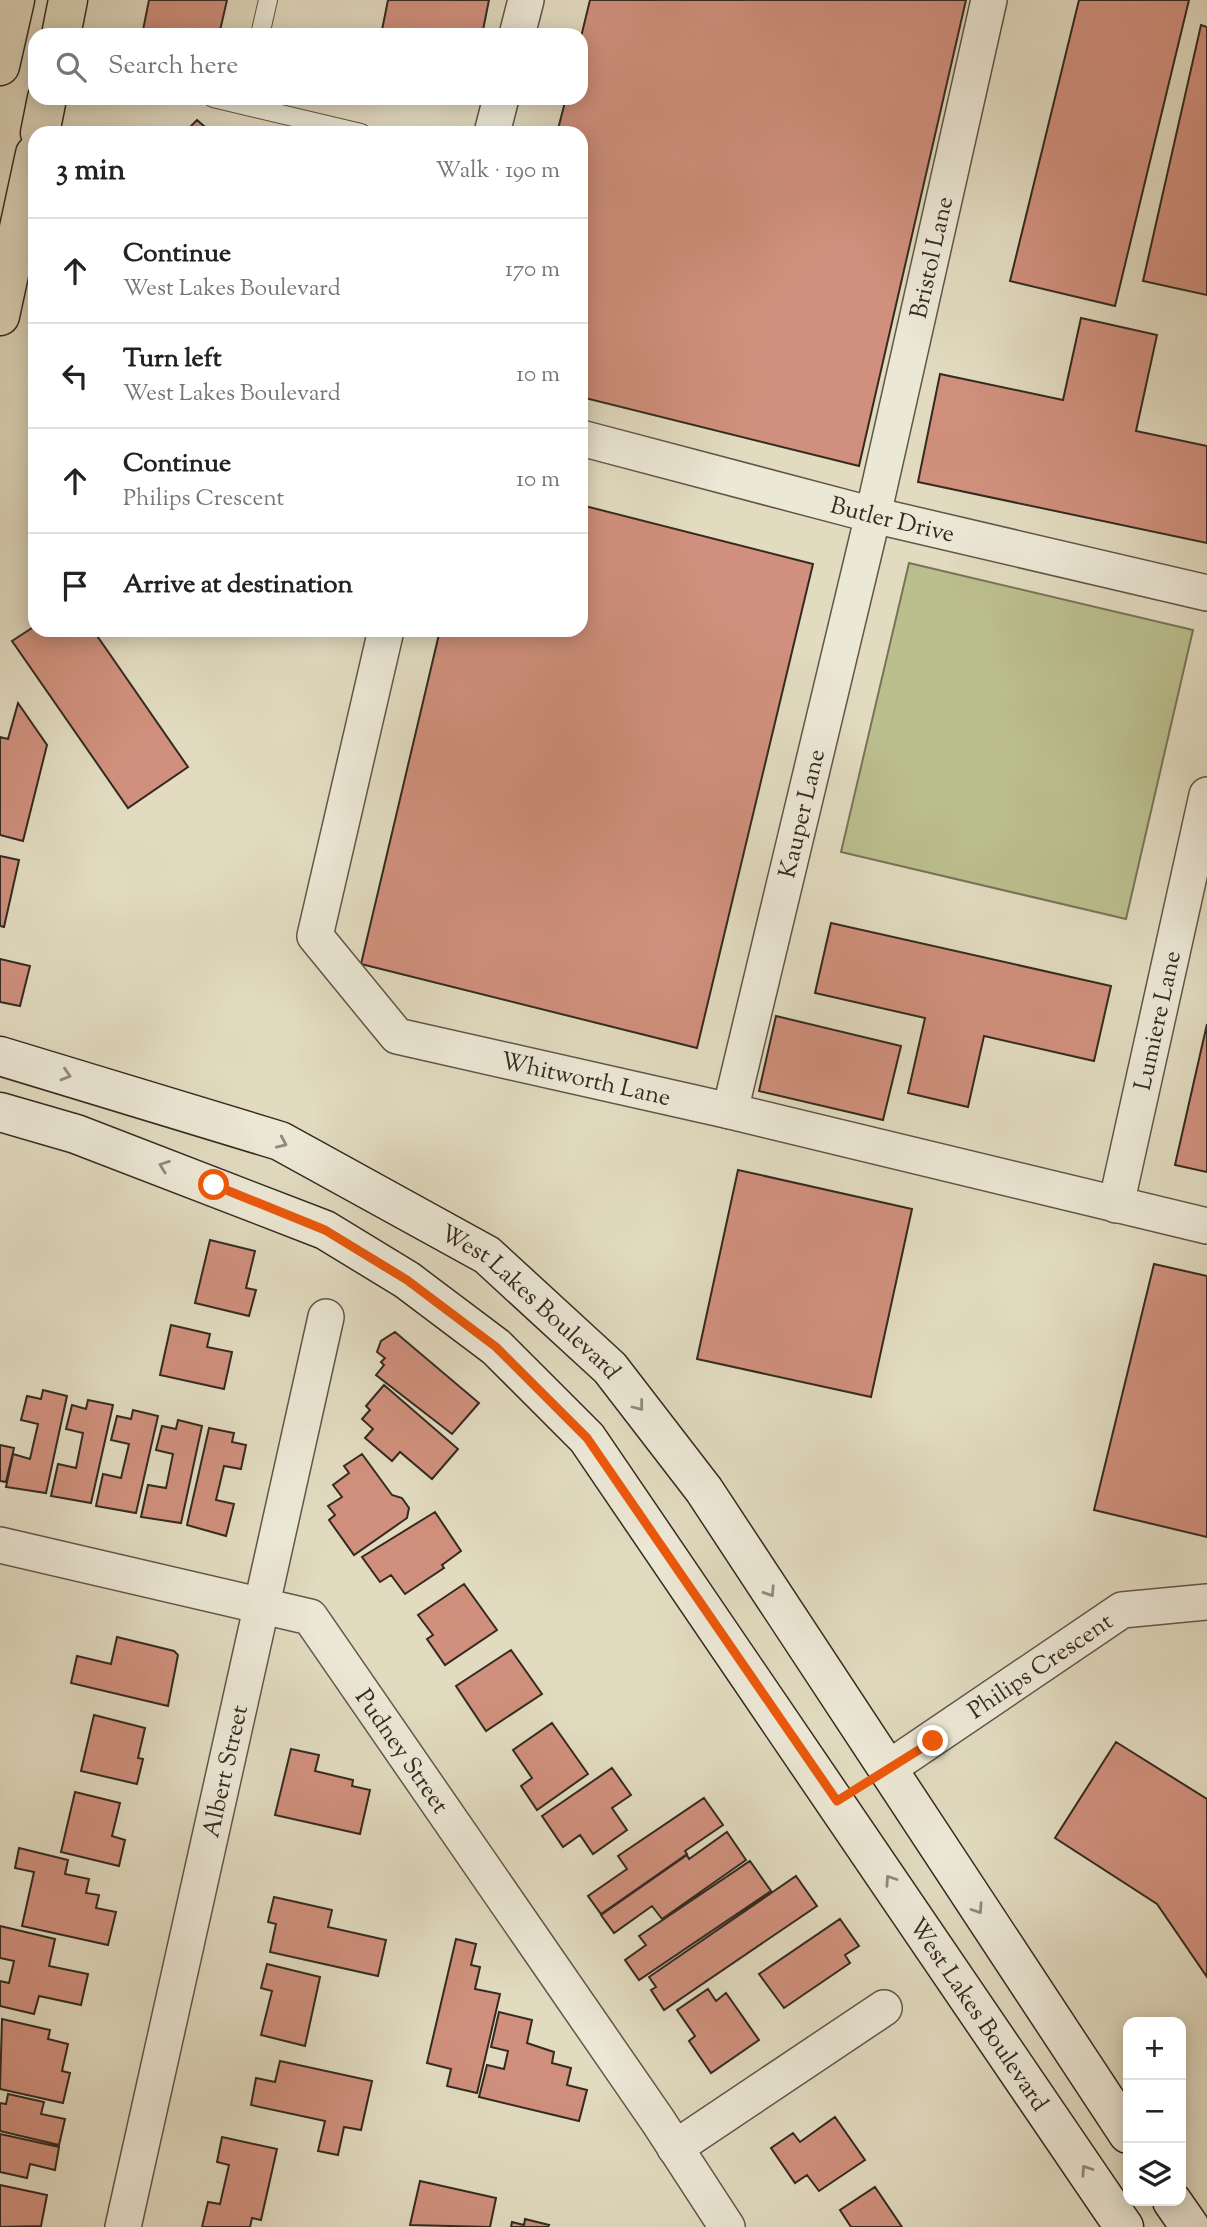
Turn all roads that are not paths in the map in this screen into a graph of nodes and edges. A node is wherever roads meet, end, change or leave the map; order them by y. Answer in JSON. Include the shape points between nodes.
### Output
{"nodes":[{"id":1,"x":15,"y":0,"type":"edge"},
{"id":2,"x":68,"y":0,"type":"edge"},
{"id":3,"x":268,"y":0,"type":"edge"},
{"id":4,"x":526,"y":0,"type":"edge"},
{"id":5,"x":989,"y":0,"type":"edge"},
{"id":6,"x":62,"y":28,"type":"edge"},
{"id":7,"x":262,"y":28,"type":"edge"},
{"id":8,"x":519,"y":28,"type":"edge"},
{"id":9,"x":0,"y":66,"type":"edge"},
{"id":10,"x":46,"y":105,"type":"edge"},
{"id":11,"x":255,"y":105,"type":"edge"},
{"id":12,"x":499,"y":105,"type":"edge"},
{"id":13,"x":41,"y":126,"type":"edge"},
{"id":14,"x":335,"y":126,"type":"edge"},
{"id":15,"x":494,"y":126,"type":"edge"},
{"id":16,"x":28,"y":186,"type":"edge"},
{"id":17,"x":0,"y":316,"type":"edge"},
{"id":18,"x":588,"y":440,"type":"edge"},
{"id":19,"x":873,"y":515,"type":"junction"},
{"id":20,"x":1207,"y":593,"type":"edge"},
{"id":21,"x":384,"y":637,"type":"edge"},
{"id":22,"x":1207,"y":795,"type":"edge"},
{"id":23,"x":0,"y":1056,"type":"edge"},
{"id":24,"x":730,"y":1111,"type":"junction"},
{"id":25,"x":0,"y":1112,"type":"edge"},
{"id":26,"x":1115,"y":1205,"type":"junction"},
{"id":27,"x":1207,"y":1226,"type":"edge"},
{"id":28,"x":326,"y":1317,"type":"dead end"},
{"id":29,"x":0,"y":1545,"type":"edge"},
{"id":30,"x":1207,"y":1602,"type":"edge"},
{"id":31,"x":264,"y":1605,"type":"junction"},
{"id":32,"x":886,"y":1770,"type":"junction"},
{"id":33,"x":837,"y":1801,"type":"junction"},
{"id":34,"x":884,"y":2008,"type":"dead end"},
{"id":35,"x":1123,"y":2126,"type":"edge"},
{"id":36,"x":675,"y":2148,"type":"junction"},
{"id":37,"x":1175,"y":2206,"type":"edge"},
{"id":38,"x":123,"y":2227,"type":"edge"},
{"id":39,"x":727,"y":2227,"type":"edge"},
{"id":40,"x":1124,"y":2227,"type":"edge"},
{"id":41,"x":1190,"y":2227,"type":"edge"}],
"edges":[{"from":1,"to":9,"type":"main road"},
{"from":2,"to":6,"type":"main road"},
{"from":3,"to":7,"type":"lane"},
{"from":4,"to":8,"type":"street"},
{"from":5,"to":19,"type":"street","name":"Bristol Lane"},
{"from":10,"to":13,"type":"main road"},
{"from":11,"to":14,"type":"lane"},
{"from":12,"to":15,"type":"street"},
{"from":16,"to":17,"type":"main road"},
{"from":18,"to":19,"type":"street","name":"Butler Drive"},
{"from":19,"to":20,"type":"street","name":"Butler Drive"},
{"from":19,"to":24,"type":"street","name":"Kauper Lane"},
{"from":21,"to":24,"type":"street","name":"Whitworth Lane","via":[[315,936],[397,1036]]},
{"from":22,"to":26,"type":"street","name":"Lumiere Lane"},
{"from":23,"to":32,"type":"main road","name":"West Lakes Boulevard","one_way":true,"via":[[280,1141],[487,1255],[619,1379],[704,1490]]},
{"from":24,"to":26,"type":"street","name":"Whitworth Lane"},
{"from":33,"to":25,"type":"main road","name":"West Lakes Boulevard","one_way":true,"via":[[587,1438],[496,1347],[407,1280],[325,1230],[88,1139]]},
{"from":26,"to":27,"type":"street","name":"Whitworth Lane"},
{"from":28,"to":31,"type":"street","name":"Albert Street"},
{"from":29,"to":31,"type":"street","name":"Pudney Street"},
{"from":30,"to":32,"type":"street","name":"Philips Crescent","via":[[1122,1610]]},
{"from":31,"to":36,"type":"street","name":"Pudney Street","via":[[310,1617]]},
{"from":31,"to":38,"type":"street","name":"Albert Street"},
{"from":32,"to":33,"type":"main road"},
{"from":32,"to":35,"type":"main road","name":"West Lakes Boulevard","one_way":true},
{"from":40,"to":33,"type":"main road","name":"West Lakes Boulevard","one_way":true},
{"from":34,"to":36,"type":"street"},
{"from":36,"to":39,"type":"street","name":"Pudney Street"},
{"from":37,"to":41,"type":"main road"}]}
